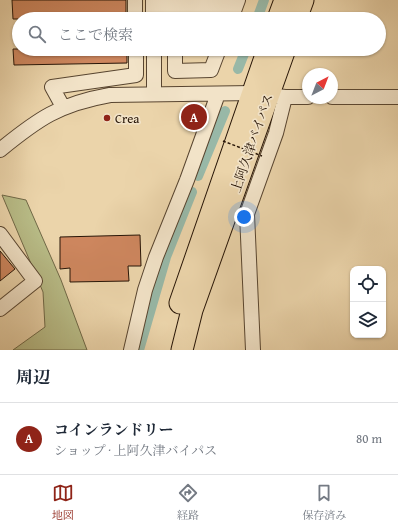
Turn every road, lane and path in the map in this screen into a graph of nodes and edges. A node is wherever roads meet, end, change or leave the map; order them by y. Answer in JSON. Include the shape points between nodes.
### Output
{"nodes":[{"id":1,"x":135,"y":0,"type":"edge"},
{"id":2,"x":285,"y":0,"type":"edge"},
{"id":3,"x":302,"y":0,"type":"edge"},
{"id":4,"x":153,"y":2,"type":"edge"},
{"id":5,"x":174,"y":2,"type":"edge"},
{"id":6,"x":237,"y":3,"type":"edge"},
{"id":7,"x":136,"y":12,"type":"edge"},
{"id":8,"x":281,"y":12,"type":"edge"},
{"id":9,"x":298,"y":12,"type":"edge"},
{"id":10,"x":136,"y":56,"type":"edge"},
{"id":11,"x":154,"y":56,"type":"edge"},
{"id":12,"x":175,"y":56,"type":"edge"},
{"id":13,"x":216,"y":56,"type":"edge"},
{"id":14,"x":268,"y":56,"type":"edge"},
{"id":15,"x":283,"y":56,"type":"edge"},
{"id":16,"x":154,"y":94,"type":"junction"},
{"id":17,"x":218,"y":94,"type":"junction"},
{"id":18,"x":269,"y":95,"type":"junction"},
{"id":19,"x":302,"y":97,"type":"edge"},
{"id":20,"x":338,"y":97,"type":"edge"},
{"id":21,"x":398,"y":97,"type":"edge"},
{"id":22,"x":63,"y":107,"type":"junction"},
{"id":23,"x":223,"y":141,"type":"dead end"},
{"id":24,"x":0,"y":150,"type":"edge"},
{"id":25,"x":262,"y":156,"type":"dead end"},
{"id":26,"x":0,"y":234,"type":"edge"},
{"id":27,"x":0,"y":309,"type":"edge"},
{"id":28,"x":132,"y":350,"type":"edge"},
{"id":29,"x":169,"y":350,"type":"edge"},
{"id":30,"x":182,"y":350,"type":"edge"},
{"id":31,"x":253,"y":350,"type":"edge"}],
"edges":[{"from":1,"to":7,"type":"street"},
{"from":2,"to":8,"type":"highway"},
{"from":3,"to":9,"type":"highway"},
{"from":4,"to":5,"type":"street"},
{"from":5,"to":6,"type":"street"},
{"from":10,"to":22,"type":"street","via":[[136,75],[52,87]]},
{"from":11,"to":16,"type":"street"},
{"from":12,"to":13,"type":"street","via":[[175,71],[211,70]]},
{"from":14,"to":18,"type":"highway","name":"上阿久津バイパス"},
{"from":15,"to":18,"type":"highway","name":"上阿久津バイパス"},
{"from":16,"to":17,"type":"street"},
{"from":16,"to":22,"type":"street","via":[[110,95]]},
{"from":17,"to":18,"type":"street"},
{"from":17,"to":28,"type":"street","via":[[156,257],[145,290]]},
{"from":18,"to":19,"type":"street"},
{"from":18,"to":29,"type":"highway","name":"上阿久津バイパス","via":[[180,302]]},
{"from":18,"to":30,"type":"highway","name":"上阿久津バイパス","via":[[192,310]]},
{"from":18,"to":31,"type":"street","via":[[276,133],[247,214]]},
{"from":20,"to":21,"type":"street"},
{"from":22,"to":24,"type":"street","via":[[41,118]]},
{"from":23,"to":25,"type":"path","bridge":true},
{"from":26,"to":27,"type":"street","via":[[35,281]]}]}
